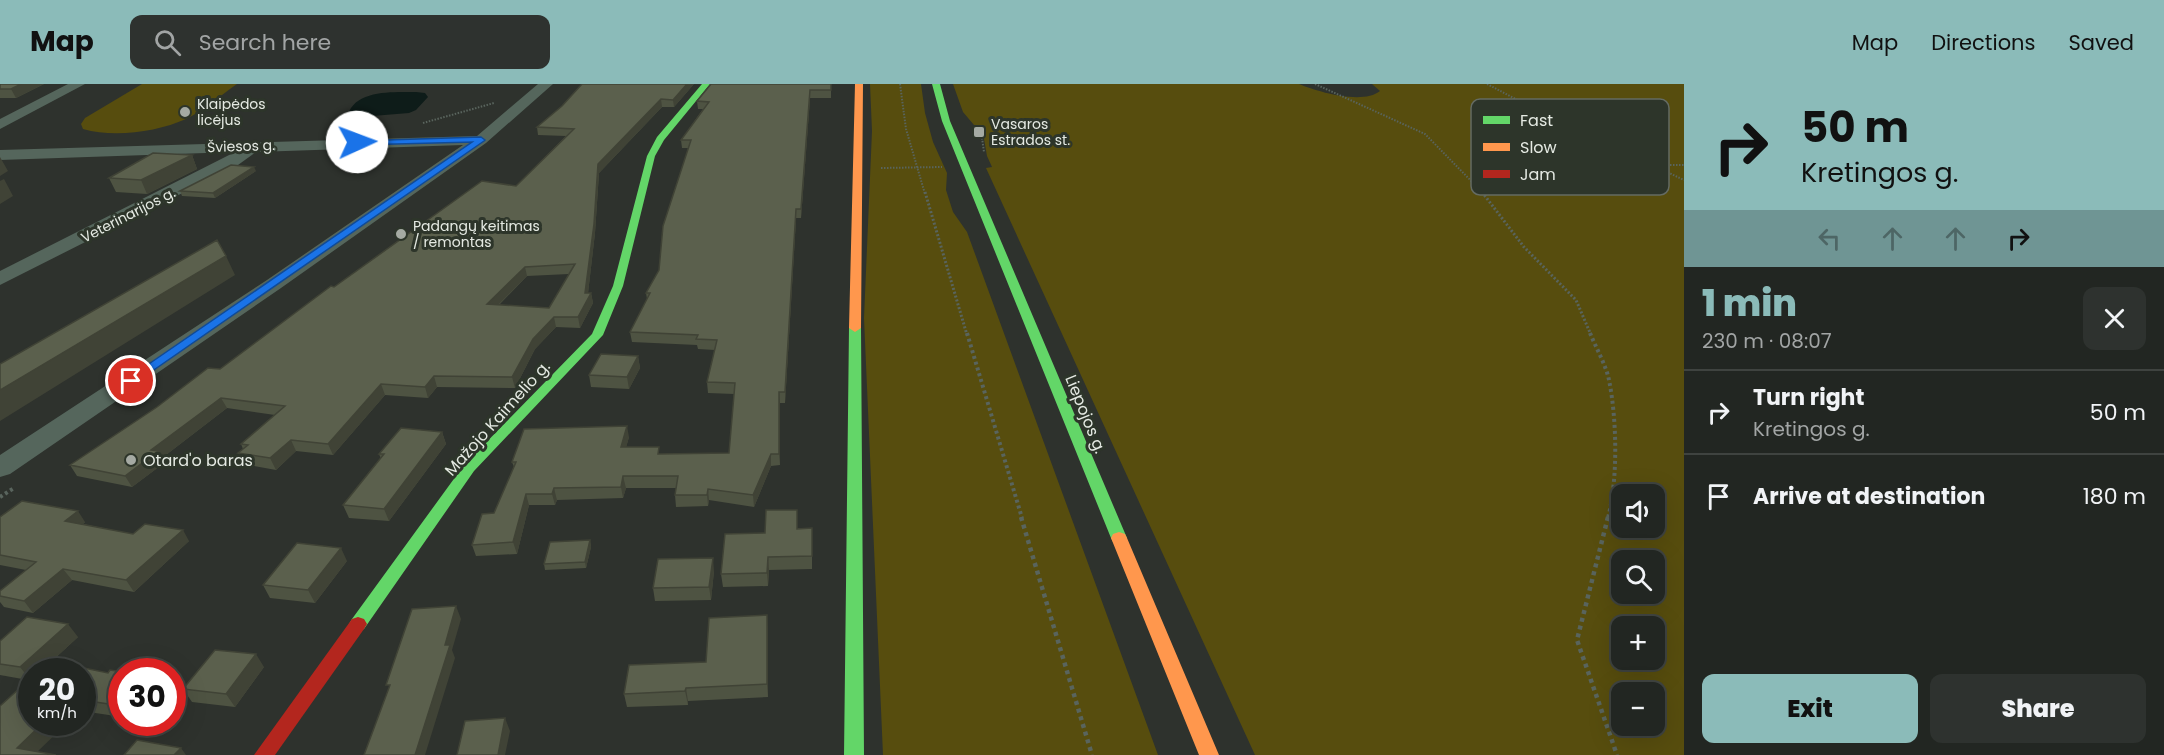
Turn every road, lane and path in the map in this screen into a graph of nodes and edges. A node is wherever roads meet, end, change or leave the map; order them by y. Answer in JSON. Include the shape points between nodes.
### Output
{"nodes":[{"id":1,"x":78,"y":84,"type":"edge"},
{"id":2,"x":546,"y":84,"type":"edge"},
{"id":3,"x":706,"y":84,"type":"edge"},
{"id":4,"x":859,"y":84,"type":"edge"},
{"id":5,"x":900,"y":84,"type":"edge"},
{"id":6,"x":936,"y":84,"type":"edge"},
{"id":7,"x":1315,"y":84,"type":"edge"},
{"id":8,"x":1487,"y":84,"type":"edge"},
{"id":9,"x":1517,"y":99,"type":"edge"},
{"id":10,"x":500,"y":102,"type":"dead end"},
{"id":11,"x":0,"y":125,"type":"edge"},
{"id":12,"x":415,"y":125,"type":"dead end"},
{"id":13,"x":982,"y":138,"type":"dead end"},
{"id":14,"x":481,"y":140,"type":"junction"},
{"id":15,"x":254,"y":146,"type":"junction"},
{"id":16,"x":0,"y":155,"type":"edge"},
{"id":17,"x":858,"y":166,"type":"junction"},
{"id":18,"x":966,"y":167,"type":"junction"},
{"id":19,"x":919,"y":168,"type":"junction"},
{"id":20,"x":1669,"y":173,"type":"edge"},
{"id":21,"x":1684,"y":180,"type":"edge"},
{"id":22,"x":1471,"y":181,"type":"edge"},
{"id":23,"x":1485,"y":195,"type":"edge"},
{"id":24,"x":0,"y":279,"type":"edge"},
{"id":25,"x":0,"y":468,"type":"edge"},
{"id":26,"x":264,"y":755,"type":"edge"},
{"id":27,"x":854,"y":755,"type":"edge"},
{"id":28,"x":1092,"y":755,"type":"edge"},
{"id":29,"x":1209,"y":755,"type":"edge"},
{"id":30,"x":1617,"y":755,"type":"edge"}],
"edges":[{"from":1,"to":11,"type":"street"},
{"from":2,"to":14,"type":"street"},
{"from":3,"to":26,"type":"street","name":"Mažojo Kaimelio g.","via":[[660,139],[651,156],[618,286],[597,335],[469,468]]},
{"from":4,"to":17,"type":"street"},
{"from":5,"to":19,"type":"path","via":[[906,129]]},
{"from":6,"to":18,"type":"street","name":"Liepojos g.","via":[[946,121]]},
{"from":7,"to":22,"type":"path","via":[[1425,134]]},
{"from":8,"to":9,"type":"path"},
{"from":10,"to":12,"type":"path"},
{"from":13,"to":18,"type":"path","via":[[989,166]]},
{"from":14,"to":15,"type":"street","name":"Šviesos g."},
{"from":14,"to":25,"type":"street"},
{"from":15,"to":16,"type":"street","name":"Šviesos g."},
{"from":15,"to":24,"type":"street","name":"Veterinarijos g.","via":[[223,167]]},
{"from":17,"to":19,"type":"path"},
{"from":17,"to":27,"type":"street","via":[[853,421]]},
{"from":18,"to":19,"type":"path"},
{"from":18,"to":29,"type":"street","name":"Liepojos g."},
{"from":19,"to":28,"type":"path"},
{"from":20,"to":21,"type":"path"},
{"from":23,"to":30,"type":"path","via":[[1524,247],[1576,300],[1609,379],[1615,444],[1613,498],[1577,640]]}]}
